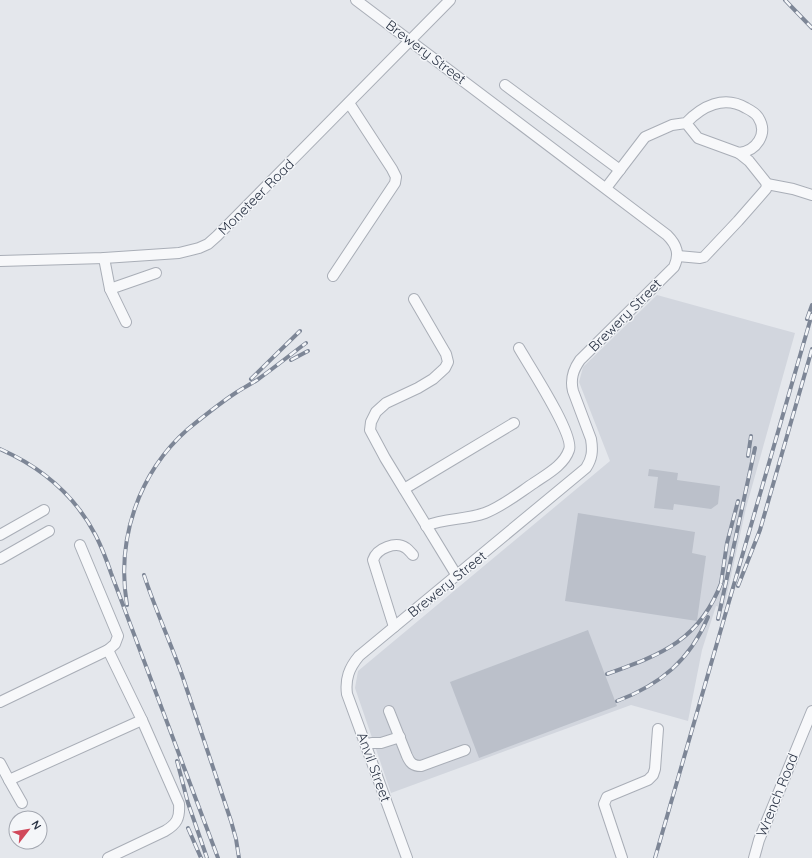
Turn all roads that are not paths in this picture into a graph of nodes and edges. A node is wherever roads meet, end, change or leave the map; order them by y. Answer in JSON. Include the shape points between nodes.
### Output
{"nodes":[{"id":1,"x":356,"y":0,"type":"edge"},
{"id":2,"x":450,"y":0,"type":"edge"},
{"id":3,"x":410,"y":41,"type":"junction"},
{"id":4,"x":505,"y":85,"type":"dead end"},
{"id":5,"x":349,"y":103,"type":"junction"},
{"id":6,"x":686,"y":123,"type":"junction"},
{"id":7,"x":739,"y":154,"type":"junction"},
{"id":8,"x":620,"y":170,"type":"junction"},
{"id":9,"x":766,"y":187,"type":"junction"},
{"id":10,"x":606,"y":188,"type":"junction"},
{"id":11,"x":812,"y":195,"type":"edge"},
{"id":12,"x":678,"y":256,"type":"junction"},
{"id":13,"x":104,"y":258,"type":"junction"},
{"id":14,"x":0,"y":260,"type":"edge"},
{"id":15,"x":156,"y":273,"type":"dead end"},
{"id":16,"x":333,"y":276,"type":"dead end"},
{"id":17,"x":110,"y":289,"type":"junction"},
{"id":18,"x":414,"y":299,"type":"dead end"},
{"id":19,"x":126,"y":322,"type":"dead end"},
{"id":20,"x":519,"y":348,"type":"dead end"},
{"id":21,"x":514,"y":423,"type":"dead end"},
{"id":22,"x":404,"y":489,"type":"junction"},
{"id":23,"x":44,"y":510,"type":"dead end"},
{"id":24,"x":426,"y":526,"type":"junction"},
{"id":25,"x":49,"y":531,"type":"dead end"},
{"id":26,"x":0,"y":535,"type":"edge"},
{"id":27,"x":80,"y":545,"type":"dead end"},
{"id":28,"x":413,"y":555,"type":"dead end"},
{"id":29,"x":0,"y":559,"type":"edge"},
{"id":30,"x":456,"y":576,"type":"junction"},
{"id":31,"x":394,"y":627,"type":"junction"},
{"id":32,"x":108,"y":650,"type":"junction"},
{"id":33,"x":348,"y":674,"type":"joint"},
{"id":34,"x":0,"y":702,"type":"edge"},
{"id":35,"x":390,"y":711,"type":"dead end"},
{"id":36,"x":812,"y":711,"type":"edge"},
{"id":37,"x":142,"y":720,"type":"junction"},
{"id":38,"x":658,"y":729,"type":"dead end"},
{"id":39,"x":398,"y":734,"type":"junction"},
{"id":40,"x":369,"y":744,"type":"junction"},
{"id":41,"x":464,"y":750,"type":"dead end"},
{"id":42,"x":0,"y":763,"type":"edge"},
{"id":43,"x":9,"y":780,"type":"junction"},
{"id":44,"x":22,"y":803,"type":"dead end"},
{"id":45,"x":108,"y":858,"type":"edge"},
{"id":46,"x":407,"y":858,"type":"edge"},
{"id":47,"x":622,"y":858,"type":"edge"},
{"id":48,"x":754,"y":858,"type":"edge"}],
"edges":[{"from":1,"to":3,"type":"street","name":"Brewery Street"},
{"from":2,"to":3,"type":"street","name":"Moneteer Road"},
{"from":3,"to":5,"type":"street","name":"Moneteer Road"},
{"from":3,"to":10,"type":"street","name":"Brewery Street"},
{"from":4,"to":8,"type":"street"},
{"from":5,"to":13,"type":"street","name":"Moneteer Road","via":[[208,244],[179,253]]},
{"from":5,"to":16,"type":"street","via":[[396,177],[395,183]]},
{"from":6,"to":7,"type":"street","via":[[698,138]]},
{"from":6,"to":7,"type":"street","via":[[700,111],[720,102],[731,101],[741,105],[758,117],[762,133],[753,149]]},
{"from":6,"to":8,"type":"street","via":[[672,125],[645,137]]},
{"from":7,"to":9,"type":"street","via":[[749,161]]},
{"from":8,"to":10,"type":"street"},
{"from":9,"to":11,"type":"street","via":[[793,189]]},
{"from":9,"to":12,"type":"street","via":[[738,222],[704,257]]},
{"from":10,"to":12,"type":"street","name":"Brewery Street","via":[[667,235],[678,250]]},
{"from":12,"to":30,"type":"street","name":"Brewery Street","via":[[674,267],[575,367],[571,383],[592,447],[590,462],[586,468]]},
{"from":13,"to":14,"type":"street","name":"Moneteer Road"},
{"from":13,"to":17,"type":"street"},
{"from":15,"to":17,"type":"street"},
{"from":17,"to":19,"type":"street"},
{"from":18,"to":22,"type":"street","via":[[446,354],[448,362],[437,375],[418,388],[386,403],[376,412],[371,422],[370,430]]},
{"from":20,"to":24,"type":"street","via":[[555,409],[569,439],[570,448],[565,459],[548,474],[485,513]]},
{"from":21,"to":22,"type":"street"},
{"from":22,"to":24,"type":"street"},
{"from":23,"to":26,"type":"street"},
{"from":24,"to":30,"type":"street"},
{"from":25,"to":29,"type":"street"},
{"from":27,"to":32,"type":"street","via":[[118,636],[115,644]]},
{"from":28,"to":31,"type":"street","via":[[398,545],[380,550],[373,560]]},
{"from":30,"to":31,"type":"street","name":"Brewery Street"},
{"from":31,"to":33,"type":"street","name":"Brewery Street","via":[[359,656]]},
{"from":32,"to":34,"type":"street"},
{"from":32,"to":37,"type":"street"},
{"from":33,"to":40,"type":"street","name":"Anvil Street","via":[[347,694]]},
{"from":35,"to":39,"type":"street"},
{"from":36,"to":48,"type":"street","name":"Wrench Road"},
{"from":37,"to":43,"type":"street"},
{"from":37,"to":45,"type":"street","via":[[179,804],[180,814],[173,826],[165,831]]},
{"from":38,"to":47,"type":"street","via":[[653,775],[648,780],[607,797],[604,804]]},
{"from":39,"to":40,"type":"street","via":[[381,743]]},
{"from":39,"to":41,"type":"street","via":[[410,762],[415,766]]},
{"from":40,"to":46,"type":"street","name":"Anvil Street"},
{"from":42,"to":43,"type":"street"},
{"from":43,"to":44,"type":"street"}]}
